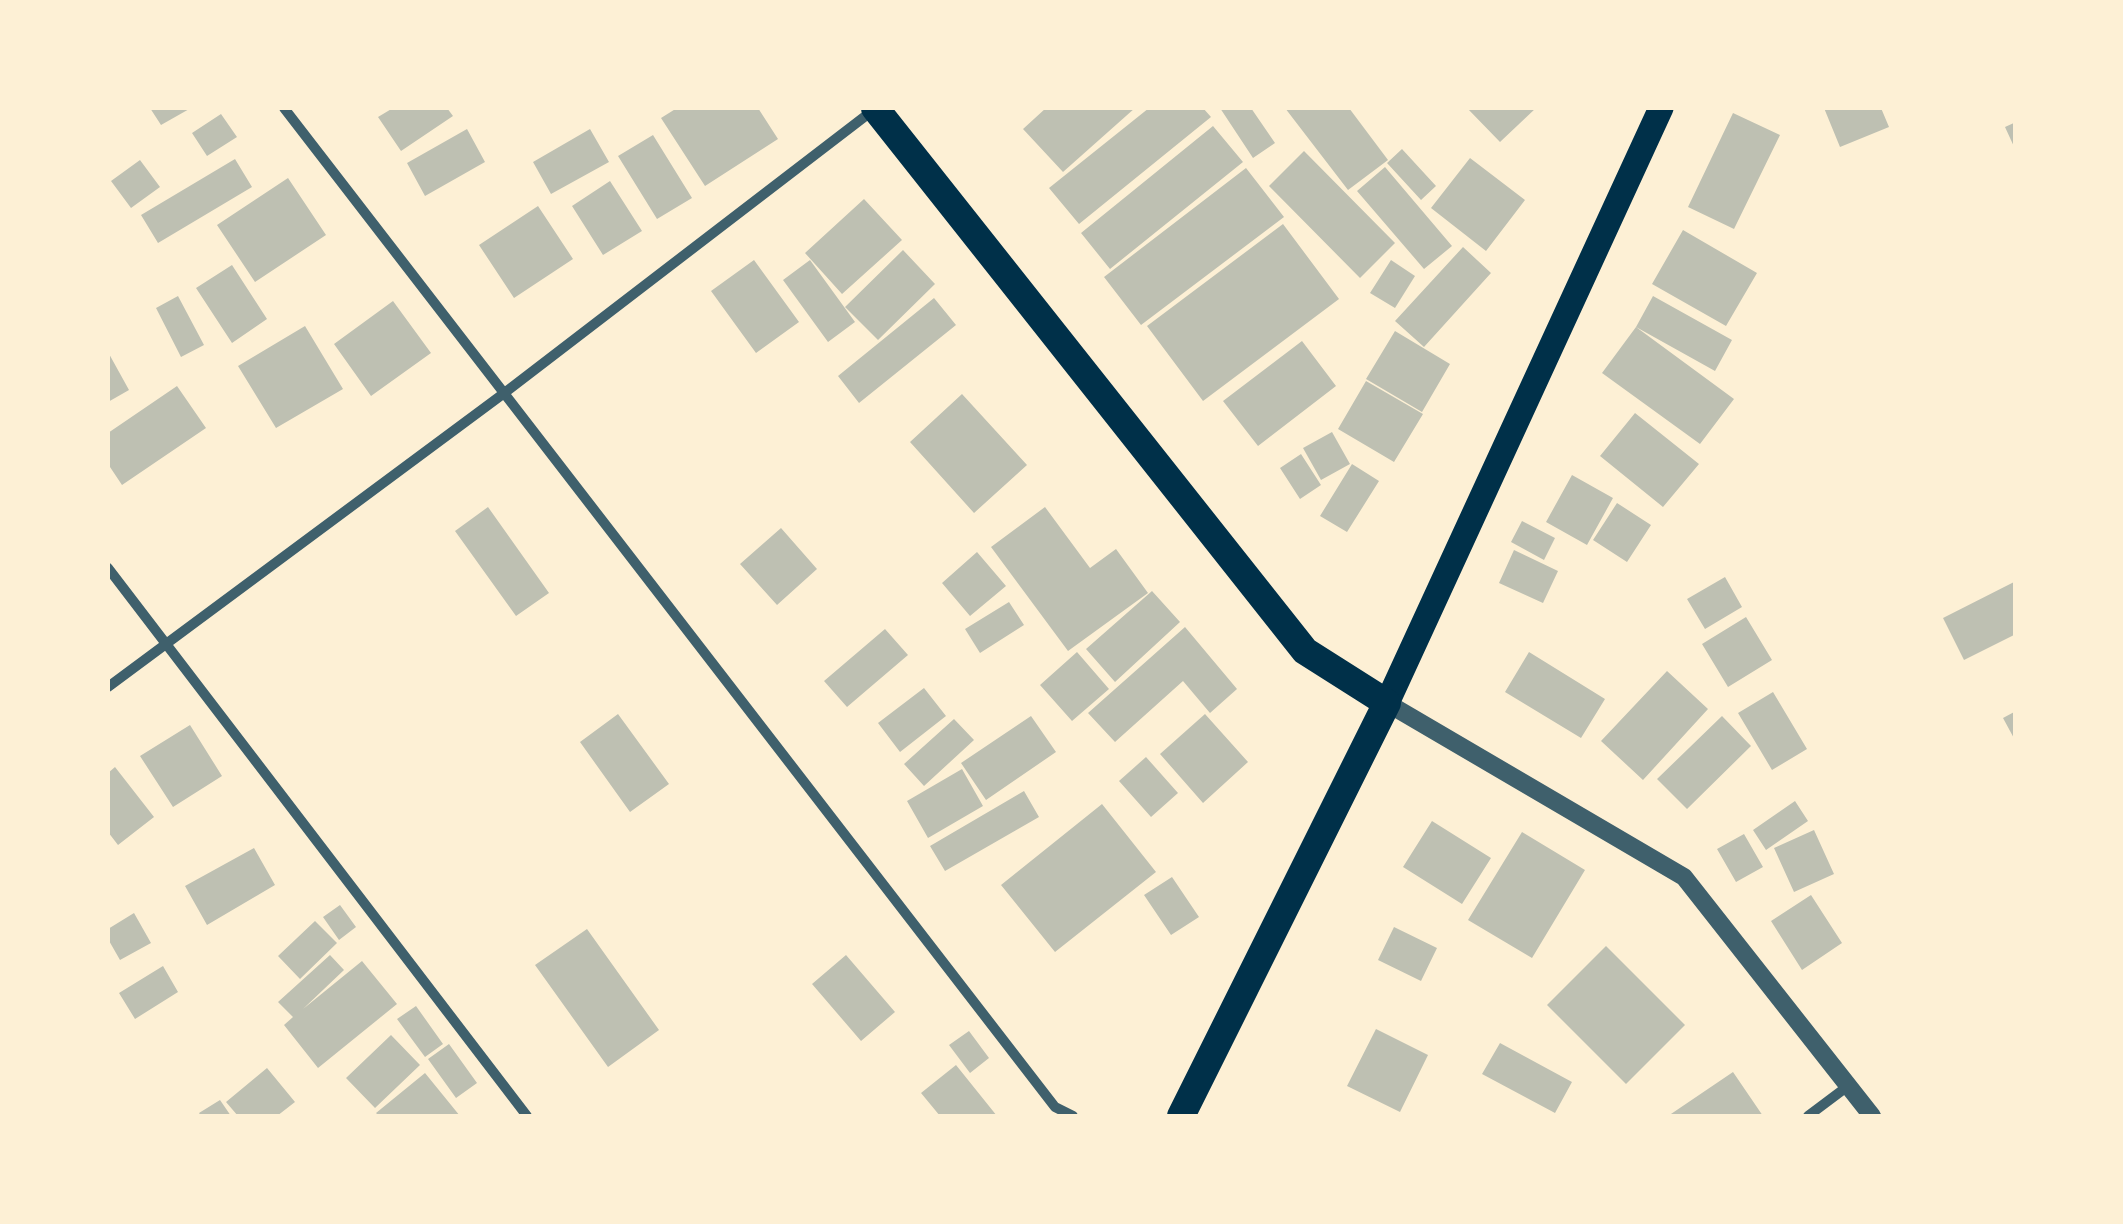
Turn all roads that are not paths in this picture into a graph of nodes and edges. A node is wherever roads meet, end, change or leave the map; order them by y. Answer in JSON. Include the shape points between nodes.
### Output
{"nodes":[{"id":1,"x":284,"y":108,"type":"edge"},
{"id":2,"x":876,"y":108,"type":"edge"},
{"id":3,"x":1660,"y":108,"type":"edge"},
{"id":4,"x":503,"y":394,"type":"junction"},
{"id":5,"x":108,"y":568,"type":"edge"},
{"id":6,"x":166,"y":644,"type":"junction"},
{"id":7,"x":108,"y":687,"type":"edge"},
{"id":8,"x":1387,"y":703,"type":"junction"},
{"id":9,"x":1848,"y":1086,"type":"junction"},
{"id":10,"x":1055,"y":1107,"type":"junction"},
{"id":11,"x":527,"y":1116,"type":"edge"},
{"id":12,"x":1044,"y":1116,"type":"edge"},
{"id":13,"x":1074,"y":1116,"type":"edge"},
{"id":14,"x":1181,"y":1116,"type":"edge"},
{"id":15,"x":1808,"y":1116,"type":"edge"},
{"id":16,"x":1872,"y":1116,"type":"edge"}],
"edges":[{"from":1,"to":4,"type":"street"},
{"from":2,"to":4,"type":"street"},
{"from":2,"to":8,"type":"highway","via":[[1305,651]]},
{"from":3,"to":8,"type":"main road"},
{"from":4,"to":6,"type":"street"},
{"from":4,"to":10,"type":"street"},
{"from":5,"to":6,"type":"street"},
{"from":6,"to":7,"type":"street"},
{"from":6,"to":11,"type":"street"},
{"from":8,"to":9,"type":"street","via":[[1684,876]]},
{"from":8,"to":14,"type":"highway"},
{"from":9,"to":15,"type":"street"},
{"from":9,"to":16,"type":"street"},
{"from":10,"to":12,"type":"street"},
{"from":10,"to":13,"type":"street"}]}
